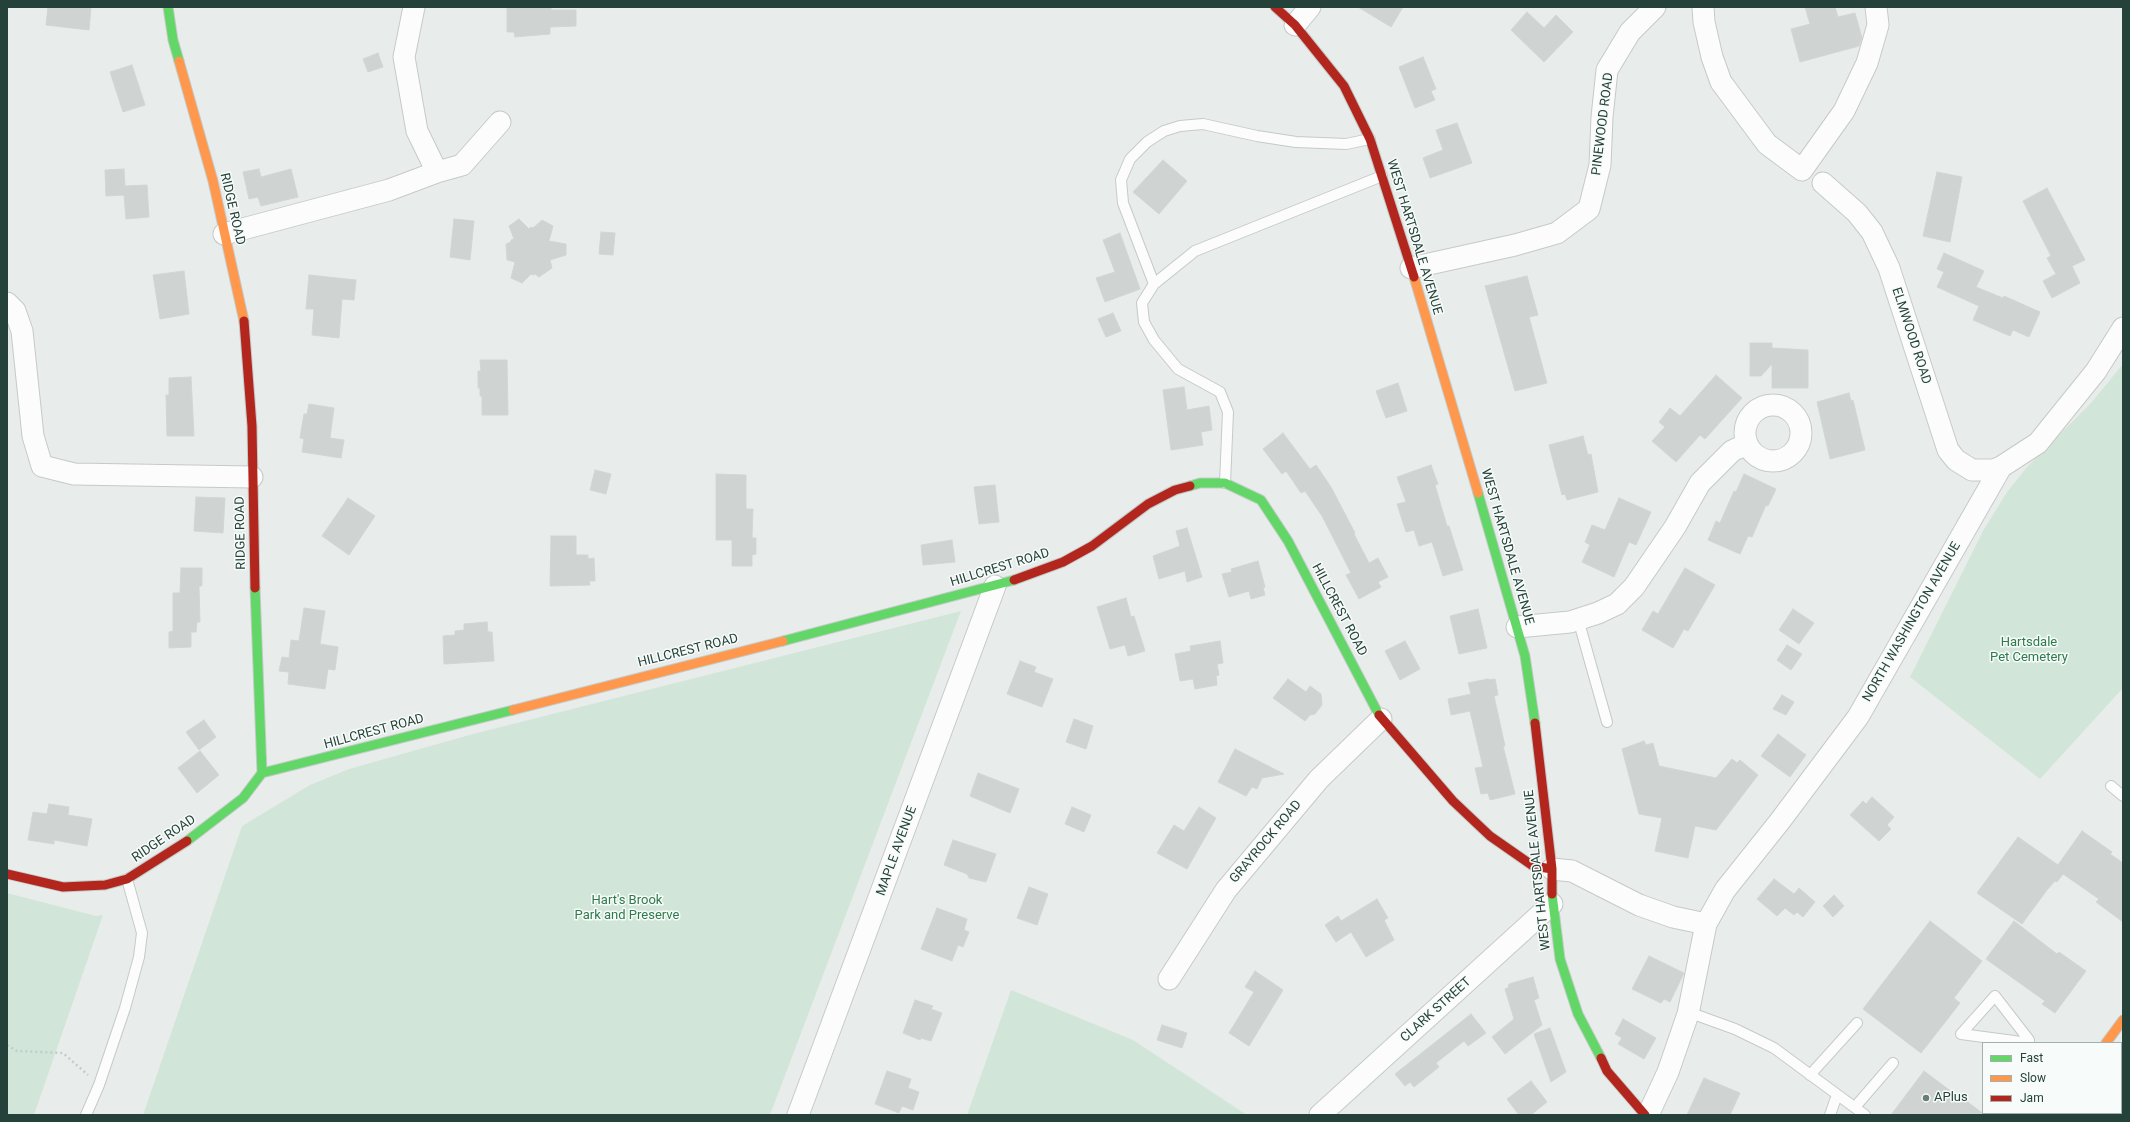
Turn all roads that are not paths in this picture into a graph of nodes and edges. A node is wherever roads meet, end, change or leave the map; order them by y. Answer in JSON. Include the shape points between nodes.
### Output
{"nodes":[{"id":1,"x":168,"y":7,"type":"edge"},
{"id":2,"x":414,"y":7,"type":"edge"},
{"id":3,"x":1275,"y":7,"type":"edge"},
{"id":4,"x":1310,"y":7,"type":"edge"},
{"id":5,"x":1655,"y":7,"type":"edge"},
{"id":6,"x":1703,"y":7,"type":"edge"},
{"id":7,"x":1876,"y":7,"type":"edge"},
{"id":8,"x":1295,"y":26,"type":"junction"},
{"id":9,"x":500,"y":122,"type":"dead end"},
{"id":10,"x":1370,"y":139,"type":"junction"},
{"id":11,"x":436,"y":172,"type":"junction"},
{"id":12,"x":1382,"y":176,"type":"junction"},
{"id":13,"x":1823,"y":183,"type":"dead end"},
{"id":14,"x":224,"y":234,"type":"junction"},
{"id":15,"x":1411,"y":268,"type":"junction"},
{"id":16,"x":1154,"y":284,"type":"junction"},
{"id":17,"x":7,"y":304,"type":"edge"},
{"id":18,"x":2123,"y":328,"type":"edge"},
{"id":19,"x":1746,"y":444,"type":"dead end"},
{"id":20,"x":2001,"y":467,"type":"junction"},
{"id":21,"x":252,"y":477,"type":"junction"},
{"id":22,"x":1225,"y":483,"type":"junction"},
{"id":23,"x":995,"y":586,"type":"junction"},
{"id":24,"x":1578,"y":619,"type":"junction"},
{"id":25,"x":1517,"y":627,"type":"junction"},
{"id":26,"x":1381,"y":719,"type":"junction"},
{"id":27,"x":1607,"y":722,"type":"dead end"},
{"id":28,"x":262,"y":773,"type":"junction"},
{"id":29,"x":2111,"y":786,"type":"dead end"},
{"id":30,"x":2123,"y":796,"type":"edge"},
{"id":31,"x":1552,"y":869,"type":"junction"},
{"id":32,"x":7,"y":874,"type":"edge"},
{"id":33,"x":127,"y":879,"type":"junction"},
{"id":34,"x":1552,"y":904,"type":"junction"},
{"id":35,"x":1706,"y":924,"type":"junction"},
{"id":36,"x":1169,"y":979,"type":"dead end"},
{"id":37,"x":1688,"y":1012,"type":"junction"},
{"id":38,"x":2123,"y":1020,"type":"edge"},
{"id":39,"x":1857,"y":1023,"type":"dead end"},
{"id":40,"x":2027,"y":1042,"type":"edge"},
{"id":41,"x":2029,"y":1042,"type":"edge"},
{"id":42,"x":2107,"y":1042,"type":"edge"},
{"id":43,"x":1893,"y":1063,"type":"dead end"},
{"id":44,"x":1810,"y":1075,"type":"junction"},
{"id":45,"x":1837,"y":1095,"type":"junction"},
{"id":46,"x":1855,"y":1107,"type":"junction"},
{"id":47,"x":86,"y":1115,"type":"edge"},
{"id":48,"x":798,"y":1115,"type":"edge"},
{"id":49,"x":1320,"y":1115,"type":"edge"},
{"id":50,"x":1647,"y":1115,"type":"edge"},
{"id":51,"x":1830,"y":1115,"type":"edge"},
{"id":52,"x":1865,"y":1115,"type":"edge"}],
"edges":[{"from":1,"to":14,"type":"street","name":"RIDGE ROAD","via":[[173,40],[213,181]]},
{"from":2,"to":11,"type":"street","via":[[404,58],[417,131]]},
{"from":3,"to":8,"type":"street","name":"WEST HARTSDALE AVENUE"},
{"from":4,"to":8,"type":"street"},
{"from":5,"to":15,"type":"street","name":"PINEWOOD ROAD","via":[[1630,32],[1607,70],[1600,165],[1589,209],[1557,233]]},
{"from":6,"to":7,"type":"street","via":[[1712,57],[1721,82],[1767,144],[1802,170],[1844,111],[1867,63],[1878,25]]},
{"from":8,"to":10,"type":"street","name":"WEST HARTSDALE AVENUE","via":[[1344,86]]},
{"from":9,"to":11,"type":"street","via":[[462,165]]},
{"from":10,"to":12,"type":"street","name":"WEST HARTSDALE AVENUE"},
{"from":10,"to":16,"type":"lane","via":[[1346,144],[1296,142],[1203,124],[1180,126],[1164,131],[1147,142],[1130,160],[1121,180],[1123,203]]},
{"from":11,"to":14,"type":"street","via":[[389,190]]},
{"from":12,"to":15,"type":"street","name":"WEST HARTSDALE AVENUE"},
{"from":12,"to":16,"type":"lane","via":[[1195,251]]},
{"from":13,"to":20,"type":"street","name":"ELMWOOD ROAD","via":[[1857,213],[1876,240],[1889,268],[1948,450],[1956,460],[1972,470],[1993,470]]},
{"from":14,"to":21,"type":"street","name":"RIDGE ROAD","via":[[244,323],[250,384]]},
{"from":15,"to":25,"type":"street","name":"WEST HARTSDALE AVENUE"},
{"from":16,"to":22,"type":"lane","via":[[1142,303],[1144,322],[1154,340],[1178,369],[1220,392],[1228,412]]},
{"from":17,"to":21,"type":"street","via":[[15,311],[22,331],[33,436],[42,466],[74,474]]},
{"from":18,"to":20,"type":"street","name":"NORTH WASHINGTON AVENUE","via":[[2096,371],[2038,443]]},
{"from":19,"to":24,"type":"street","via":[[1732,451],[1700,483],[1634,588],[1617,604]]},
{"from":20,"to":35,"type":"street","name":"NORTH WASHINGTON AVENUE","via":[[1858,717],[1725,890]]},
{"from":21,"to":28,"type":"street","name":"RIDGE ROAD"},
{"from":22,"to":23,"type":"street","name":"HILLCREST ROAD","via":[[1200,483],[1175,490],[1148,504],[1092,546],[1063,562]]},
{"from":22,"to":26,"type":"street","name":"HILLCREST ROAD","via":[[1261,500],[1288,541]]},
{"from":23,"to":28,"type":"street","name":"HILLCREST ROAD"},
{"from":23,"to":48,"type":"street","name":"MAPLE AVENUE"},
{"from":24,"to":25,"type":"street"},
{"from":24,"to":27,"type":"lane"},
{"from":25,"to":31,"type":"street","name":"WEST HARTSDALE AVENUE","via":[[1525,656],[1539,749]]},
{"from":26,"to":31,"type":"street","name":"HILLCREST ROAD","via":[[1453,801],[1490,836],[1533,866]]},
{"from":26,"to":36,"type":"street","name":"GRAYROCK ROAD","via":[[1319,778],[1226,890]]},
{"from":28,"to":33,"type":"street","name":"RIDGE ROAD","via":[[243,798],[226,812],[173,851]]},
{"from":29,"to":30,"type":"lane"},
{"from":31,"to":34,"type":"street","name":"WEST HARTSDALE AVENUE"},
{"from":31,"to":35,"type":"street","via":[[1572,871],[1646,908]]},
{"from":32,"to":33,"type":"street","name":"RIDGE ROAD","via":[[31,881],[70,887],[105,885]]},
{"from":33,"to":47,"type":"lane","via":[[142,933],[139,957],[125,1008]]},
{"from":34,"to":49,"type":"street","name":"CLARK STREET"},
{"from":34,"to":50,"type":"street","name":"WEST HARTSDALE AVENUE","via":[[1560,959],[1578,1014],[1607,1071]]},
{"from":35,"to":37,"type":"street","name":"NORTH WASHINGTON AVENUE"},
{"from":37,"to":44,"type":"lane","via":[[1735,1029],[1774,1048]]},
{"from":37,"to":50,"type":"street","name":"NORTH WASHINGTON AVENUE","via":[[1668,1072]]},
{"from":38,"to":42,"type":"street"},
{"from":39,"to":44,"type":"lane"},
{"from":40,"to":41,"type":"lane","via":[[1961,1034],[1995,996]]},
{"from":43,"to":46,"type":"lane"},
{"from":44,"to":45,"type":"lane"},
{"from":45,"to":46,"type":"lane"},
{"from":45,"to":51,"type":"lane"},
{"from":46,"to":52,"type":"lane"}]}
